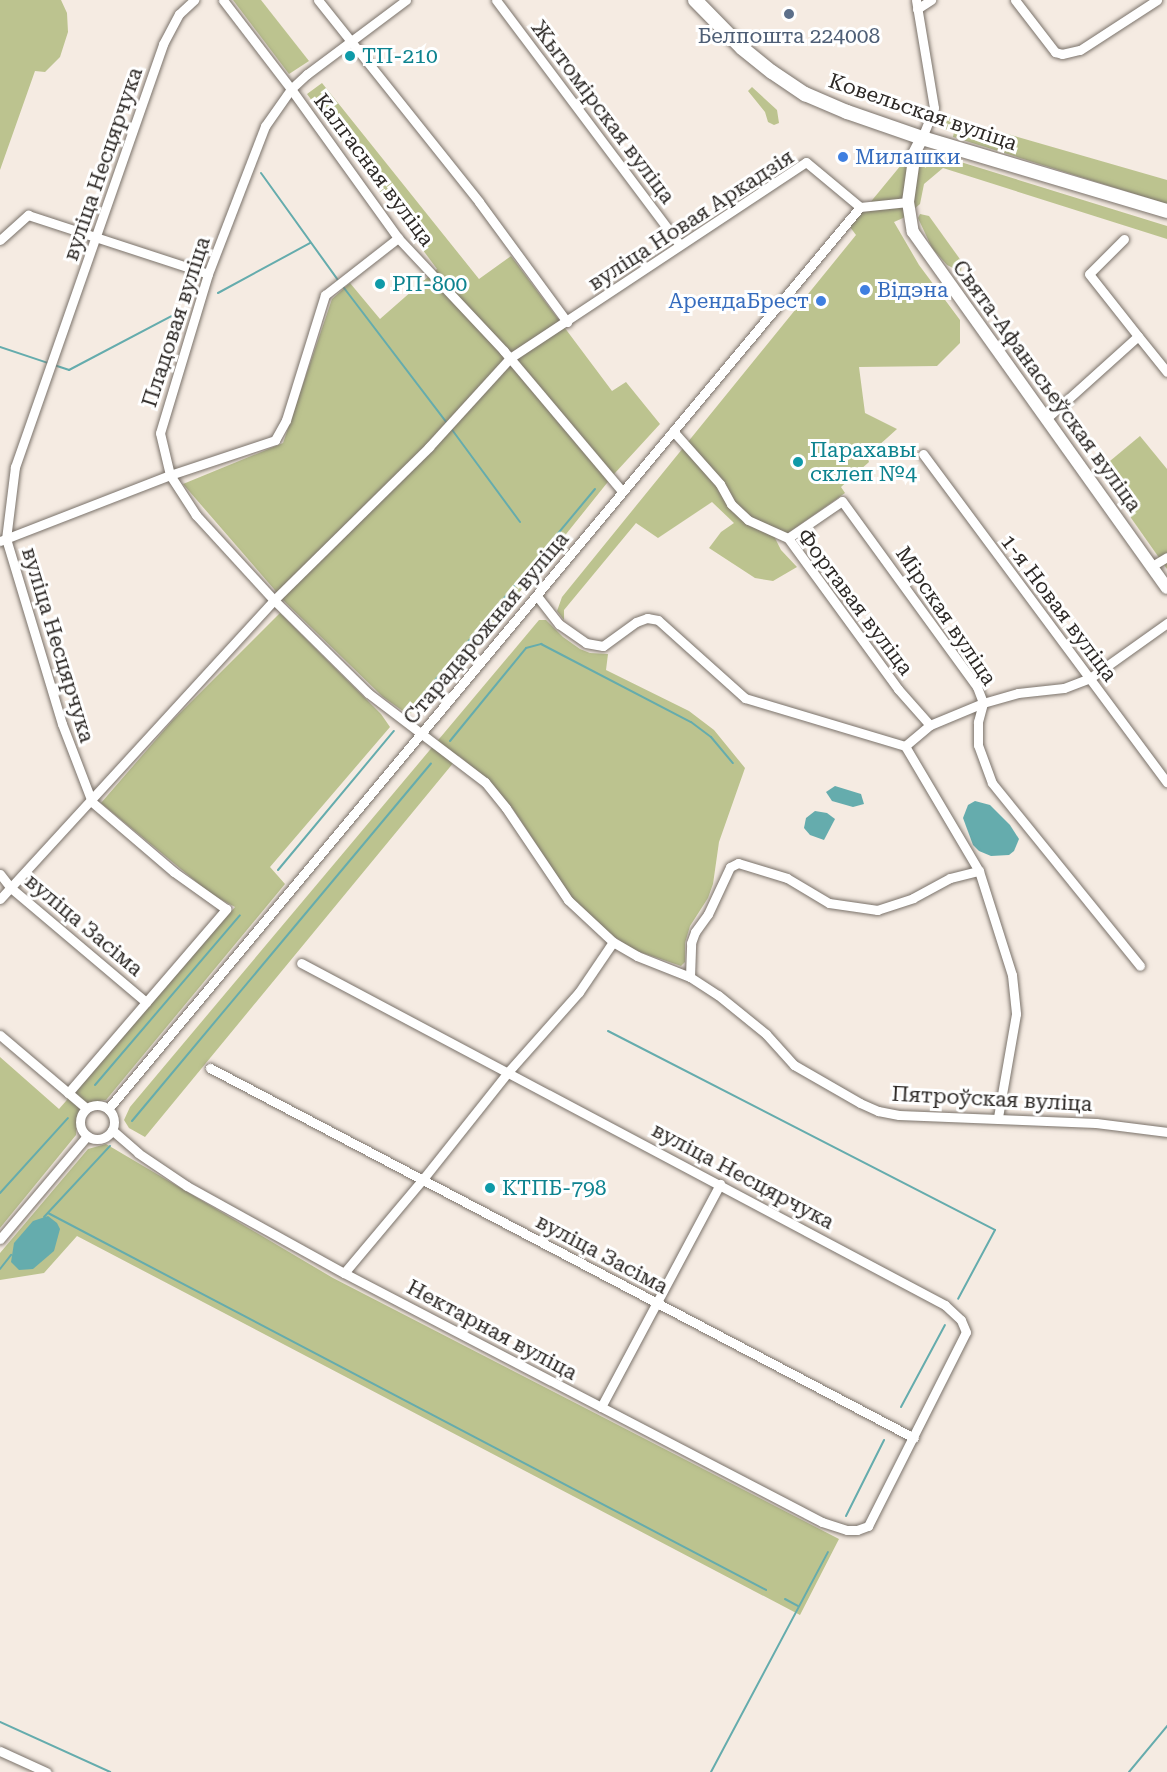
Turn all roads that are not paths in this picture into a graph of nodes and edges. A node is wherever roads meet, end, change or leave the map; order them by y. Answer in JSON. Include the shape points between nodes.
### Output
{"nodes":[{"id":1,"x":194,"y":0,"type":"edge"},
{"id":2,"x":223,"y":0,"type":"edge"},
{"id":3,"x":318,"y":0,"type":"edge"},
{"id":4,"x":406,"y":0,"type":"edge"},
{"id":5,"x":496,"y":0,"type":"edge"},
{"id":6,"x":695,"y":0,"type":"edge"},
{"id":7,"x":910,"y":0,"type":"edge"},
{"id":8,"x":931,"y":0,"type":"edge"},
{"id":9,"x":1015,"y":0,"type":"edge"},
{"id":10,"x":1157,"y":0,"type":"edge"},
{"id":11,"x":916,"y":4,"type":"edge"},
{"id":12,"x":352,"y":42,"type":"junction"},
{"id":13,"x":291,"y":89,"type":"junction"},
{"id":14,"x":922,"y":138,"type":"junction"},
{"id":15,"x":908,"y":202,"type":"junction"},
{"id":16,"x":860,"y":207,"type":"junction"},
{"id":17,"x":1167,"y":211,"type":"edge"},
{"id":18,"x":98,"y":236,"type":"junction"},
{"id":19,"x":398,"y":238,"type":"junction"},
{"id":20,"x":1124,"y":239,"type":"dead end"},
{"id":21,"x":0,"y":240,"type":"edge"},
{"id":22,"x":680,"y":245,"type":"junction"},
{"id":23,"x":208,"y":274,"type":"junction"},
{"id":24,"x":567,"y":322,"type":"junction"},
{"id":25,"x":1138,"y":336,"type":"junction"},
{"id":26,"x":510,"y":358,"type":"junction"},
{"id":27,"x":1167,"y":372,"type":"edge"},
{"id":28,"x":1047,"y":418,"type":"junction"},
{"id":29,"x":673,"y":431,"type":"junction"},
{"id":30,"x":923,"y":454,"type":"dead end"},
{"id":31,"x":170,"y":476,"type":"junction"},
{"id":32,"x":622,"y":491,"type":"junction"},
{"id":33,"x":788,"y":538,"type":"junction"},
{"id":34,"x":3,"y":540,"type":"edge"},
{"id":35,"x":1167,"y":557,"type":"edge"},
{"id":36,"x":1152,"y":566,"type":"junction"},
{"id":37,"x":1167,"y":588,"type":"edge"},
{"id":38,"x":537,"y":596,"type":"junction"},
{"id":39,"x":274,"y":600,"type":"junction"},
{"id":40,"x":1167,"y":623,"type":"edge"},
{"id":41,"x":1090,"y":678,"type":"junction"},
{"id":42,"x":983,"y":703,"type":"junction"},
{"id":43,"x":930,"y":725,"type":"junction"},
{"id":44,"x":420,"y":734,"type":"junction"},
{"id":45,"x":905,"y":746,"type":"junction"},
{"id":46,"x":1167,"y":782,"type":"edge"},
{"id":47,"x":92,"y":802,"type":"junction"},
{"id":48,"x":979,"y":871,"type":"junction"},
{"id":49,"x":0,"y":874,"type":"edge"},
{"id":50,"x":11,"y":888,"type":"junction"},
{"id":51,"x":0,"y":899,"type":"edge"},
{"id":52,"x":613,"y":942,"type":"junction"},
{"id":53,"x":301,"y":963,"type":"dead end"},
{"id":54,"x":1140,"y":966,"type":"dead end"},
{"id":55,"x":690,"y":977,"type":"junction"},
{"id":56,"x":146,"y":1002,"type":"junction"},
{"id":57,"x":0,"y":1035,"type":"edge"},
{"id":58,"x":210,"y":1068,"type":"dead end"},
{"id":59,"x":508,"y":1072,"type":"junction"},
{"id":60,"x":68,"y":1093,"type":"junction"},
{"id":61,"x":86,"y":1108,"type":"junction"},
{"id":62,"x":108,"y":1109,"type":"junction"},
{"id":63,"x":998,"y":1117,"type":"junction"},
{"id":64,"x":112,"y":1131,"type":"junction"},
{"id":65,"x":1167,"y":1132,"type":"edge"},
{"id":66,"x":87,"y":1136,"type":"junction"},
{"id":67,"x":423,"y":1179,"type":"junction"},
{"id":68,"x":720,"y":1184,"type":"junction"},
{"id":69,"x":0,"y":1239,"type":"edge"},
{"id":70,"x":344,"y":1273,"type":"junction"},
{"id":71,"x":657,"y":1304,"type":"junction"},
{"id":72,"x":601,"y":1407,"type":"junction"},
{"id":73,"x":914,"y":1438,"type":"junction"},
{"id":74,"x":868,"y":1526,"type":"joint"},
{"id":75,"x":0,"y":1751,"type":"edge"},
{"id":76,"x":46,"y":1772,"type":"edge"}],
"edges":[{"from":1,"to":18,"type":"street","name":"вуліца Несцярчука","via":[[178,14],[163,44]]},
{"from":2,"to":13,"type":"street","name":"Калгасная вуліца"},
{"from":3,"to":12,"type":"street"},
{"from":4,"to":12,"type":"street","name":"Пладовая вуліца"},
{"from":5,"to":22,"type":"street","name":"Жытомірская вуліца"},
{"from":6,"to":14,"type":"main road","name":"Ковельская вуліца","via":[[742,48],[806,94]]},
{"from":7,"to":11,"type":"street"},
{"from":8,"to":11,"type":"street"},
{"from":9,"to":10,"type":"street","via":[[1055,52],[1062,54],[1080,50]]},
{"from":11,"to":14,"type":"street","via":[[934,108]]},
{"from":12,"to":13,"type":"street","name":"Пладовая вуліца"},
{"from":12,"to":24,"type":"street","via":[[479,202]]},
{"from":13,"to":19,"type":"street","name":"Калгасная вуліца"},
{"from":13,"to":23,"type":"street","name":"Пладовая вуліца","via":[[266,126]]},
{"from":14,"to":15,"type":"street","name":"Свята-Афанасьеўская вуліца","via":[[915,152]]},
{"from":14,"to":17,"type":"main road","name":"Ковельская вуліца"},
{"from":15,"to":16,"type":"street"},
{"from":15,"to":28,"type":"street","name":"Свята-Афанасьеўская вуліца","via":[[914,232],[923,248]]},
{"from":16,"to":22,"type":"street","name":"вуліца Новая Аркадзія","via":[[806,162]]},
{"from":16,"to":29,"type":"street","name":"Старадарожная вуліца"},
{"from":18,"to":21,"type":"street","via":[[28,215]]},
{"from":18,"to":23,"type":"street"},
{"from":18,"to":34,"type":"street","name":"вуліца Несцярчука","via":[[15,467]]},
{"from":19,"to":26,"type":"street","name":"Калгасная вуліца"},
{"from":19,"to":31,"type":"street","via":[[325,295],[286,420],[275,440]]},
{"from":20,"to":25,"type":"street","via":[[1089,274]]},
{"from":22,"to":24,"type":"street","name":"вуліца Новая Аркадзія"},
{"from":23,"to":31,"type":"street","name":"Пладовая вуліца","via":[[160,433]]},
{"from":24,"to":26,"type":"street","name":"вуліца Новая Аркадзія"},
{"from":25,"to":27,"type":"street"},
{"from":25,"to":28,"type":"street"},
{"from":26,"to":32,"type":"street","name":"Калгасная вуліца"},
{"from":26,"to":39,"type":"street","name":"вуліца Новая Аркадзія","via":[[429,447]]},
{"from":28,"to":36,"type":"street","name":"Свята-Афанасьеўская вуліца"},
{"from":29,"to":32,"type":"street","name":"Старадарожная вуліца"},
{"from":29,"to":33,"type":"street","name":"Фортавая вуліца","via":[[748,520]]},
{"from":30,"to":41,"type":"street","name":"1-я Новая вуліца"},
{"from":31,"to":34,"type":"street"},
{"from":31,"to":39,"type":"street","name":"Пладовая вуліца","via":[[196,515]]},
{"from":32,"to":38,"type":"street","name":"Старадарожная вуліца"},
{"from":33,"to":42,"type":"street","name":"Мірская вуліца","via":[[843,501],[977,687]]},
{"from":33,"to":43,"type":"street","name":"Фортавая вуліца","via":[[898,689]]},
{"from":34,"to":47,"type":"street","name":"вуліца Несцярчука","via":[[62,724]]},
{"from":35,"to":36,"type":"street"},
{"from":36,"to":37,"type":"street","name":"Свята-Афанасьеўская вуліца"},
{"from":38,"to":44,"type":"street","name":"Старадарожная вуліца"},
{"from":38,"to":45,"type":"street","via":[[559,624],[586,643],[603,646],[636,622],[658,620],[745,698]]},
{"from":39,"to":44,"type":"street","name":"Пладовая вуліца","via":[[368,693]]},
{"from":39,"to":47,"type":"street","name":"вуліца Новая Аркадзія"},
{"from":40,"to":41,"type":"street"},
{"from":41,"to":42,"type":"street","via":[[1064,688],[1018,693]]},
{"from":41,"to":46,"type":"street","name":"1-я Новая вуліца"},
{"from":42,"to":43,"type":"street"},
{"from":42,"to":54,"type":"street","name":"Мірская вуліца","via":[[978,745],[992,783]]},
{"from":43,"to":45,"type":"street"},
{"from":44,"to":52,"type":"street","name":"Пятроўская вуліца","via":[[485,782],[568,900]]},
{"from":44,"to":62,"type":"street","name":"Старадарожная вуліца"},
{"from":45,"to":48,"type":"street"},
{"from":47,"to":50,"type":"street","name":"вуліца Новая Аркадзія"},
{"from":47,"to":56,"type":"street","name":"вуліца Несцярчука","via":[[174,872],[226,909]]},
{"from":48,"to":55,"type":"street","via":[[950,878],[913,898],[877,910],[829,903],[787,878],[738,863],[730,867],[695,932]]},
{"from":48,"to":63,"type":"street","via":[[1016,995]]},
{"from":49,"to":50,"type":"street","name":"вуліца Засіма"},
{"from":50,"to":51,"type":"street","name":"вуліца Новая Аркадзія"},
{"from":50,"to":56,"type":"street","name":"вуліца Засіма"},
{"from":52,"to":55,"type":"street","name":"Пятроўская вуліца"},
{"from":52,"to":59,"type":"street","via":[[579,992]]},
{"from":53,"to":59,"type":"street","name":"вуліца Несцярчука"},
{"from":55,"to":63,"type":"street","name":"Пятроўская вуліца","via":[[766,1034],[794,1065],[860,1103],[899,1115]]},
{"from":56,"to":60,"type":"street"},
{"from":57,"to":60,"type":"street"},
{"from":58,"to":67,"type":"street","name":"вуліца Засіма"},
{"from":59,"to":67,"type":"street"},
{"from":59,"to":68,"type":"street","name":"вуліца Несцярчука"},
{"from":60,"to":61,"type":"street"},
{"from":61,"to":62,"type":"street","via":[[96,1105]]},
{"from":61,"to":66,"type":"street","via":[[80,1124]]},
{"from":62,"to":64,"type":"street","via":[[114,1120]]},
{"from":63,"to":65,"type":"street","name":"Пятроўская вуліца"},
{"from":64,"to":66,"type":"street","via":[[99,1139]]},
{"from":64,"to":70,"type":"street","name":"Нектарная вуліца","via":[[187,1186]]},
{"from":66,"to":69,"type":"street"},
{"from":67,"to":70,"type":"street"},
{"from":67,"to":71,"type":"street","name":"вуліца Засіма"},
{"from":68,"to":71,"type":"street"},
{"from":68,"to":73,"type":"street","name":"вуліца Несцярчука","via":[[945,1305],[962,1320],[966,1332]]},
{"from":70,"to":72,"type":"street","name":"Нектарная вуліца"},
{"from":71,"to":72,"type":"street"},
{"from":71,"to":73,"type":"street","name":"вуліца Засіма"},
{"from":72,"to":74,"type":"street","name":"Нектарная вуліца","via":[[822,1522],[847,1530]]},
{"from":73,"to":74,"type":"street","name":"вуліца Несцярчука"},
{"from":75,"to":76,"type":"street"}]}
